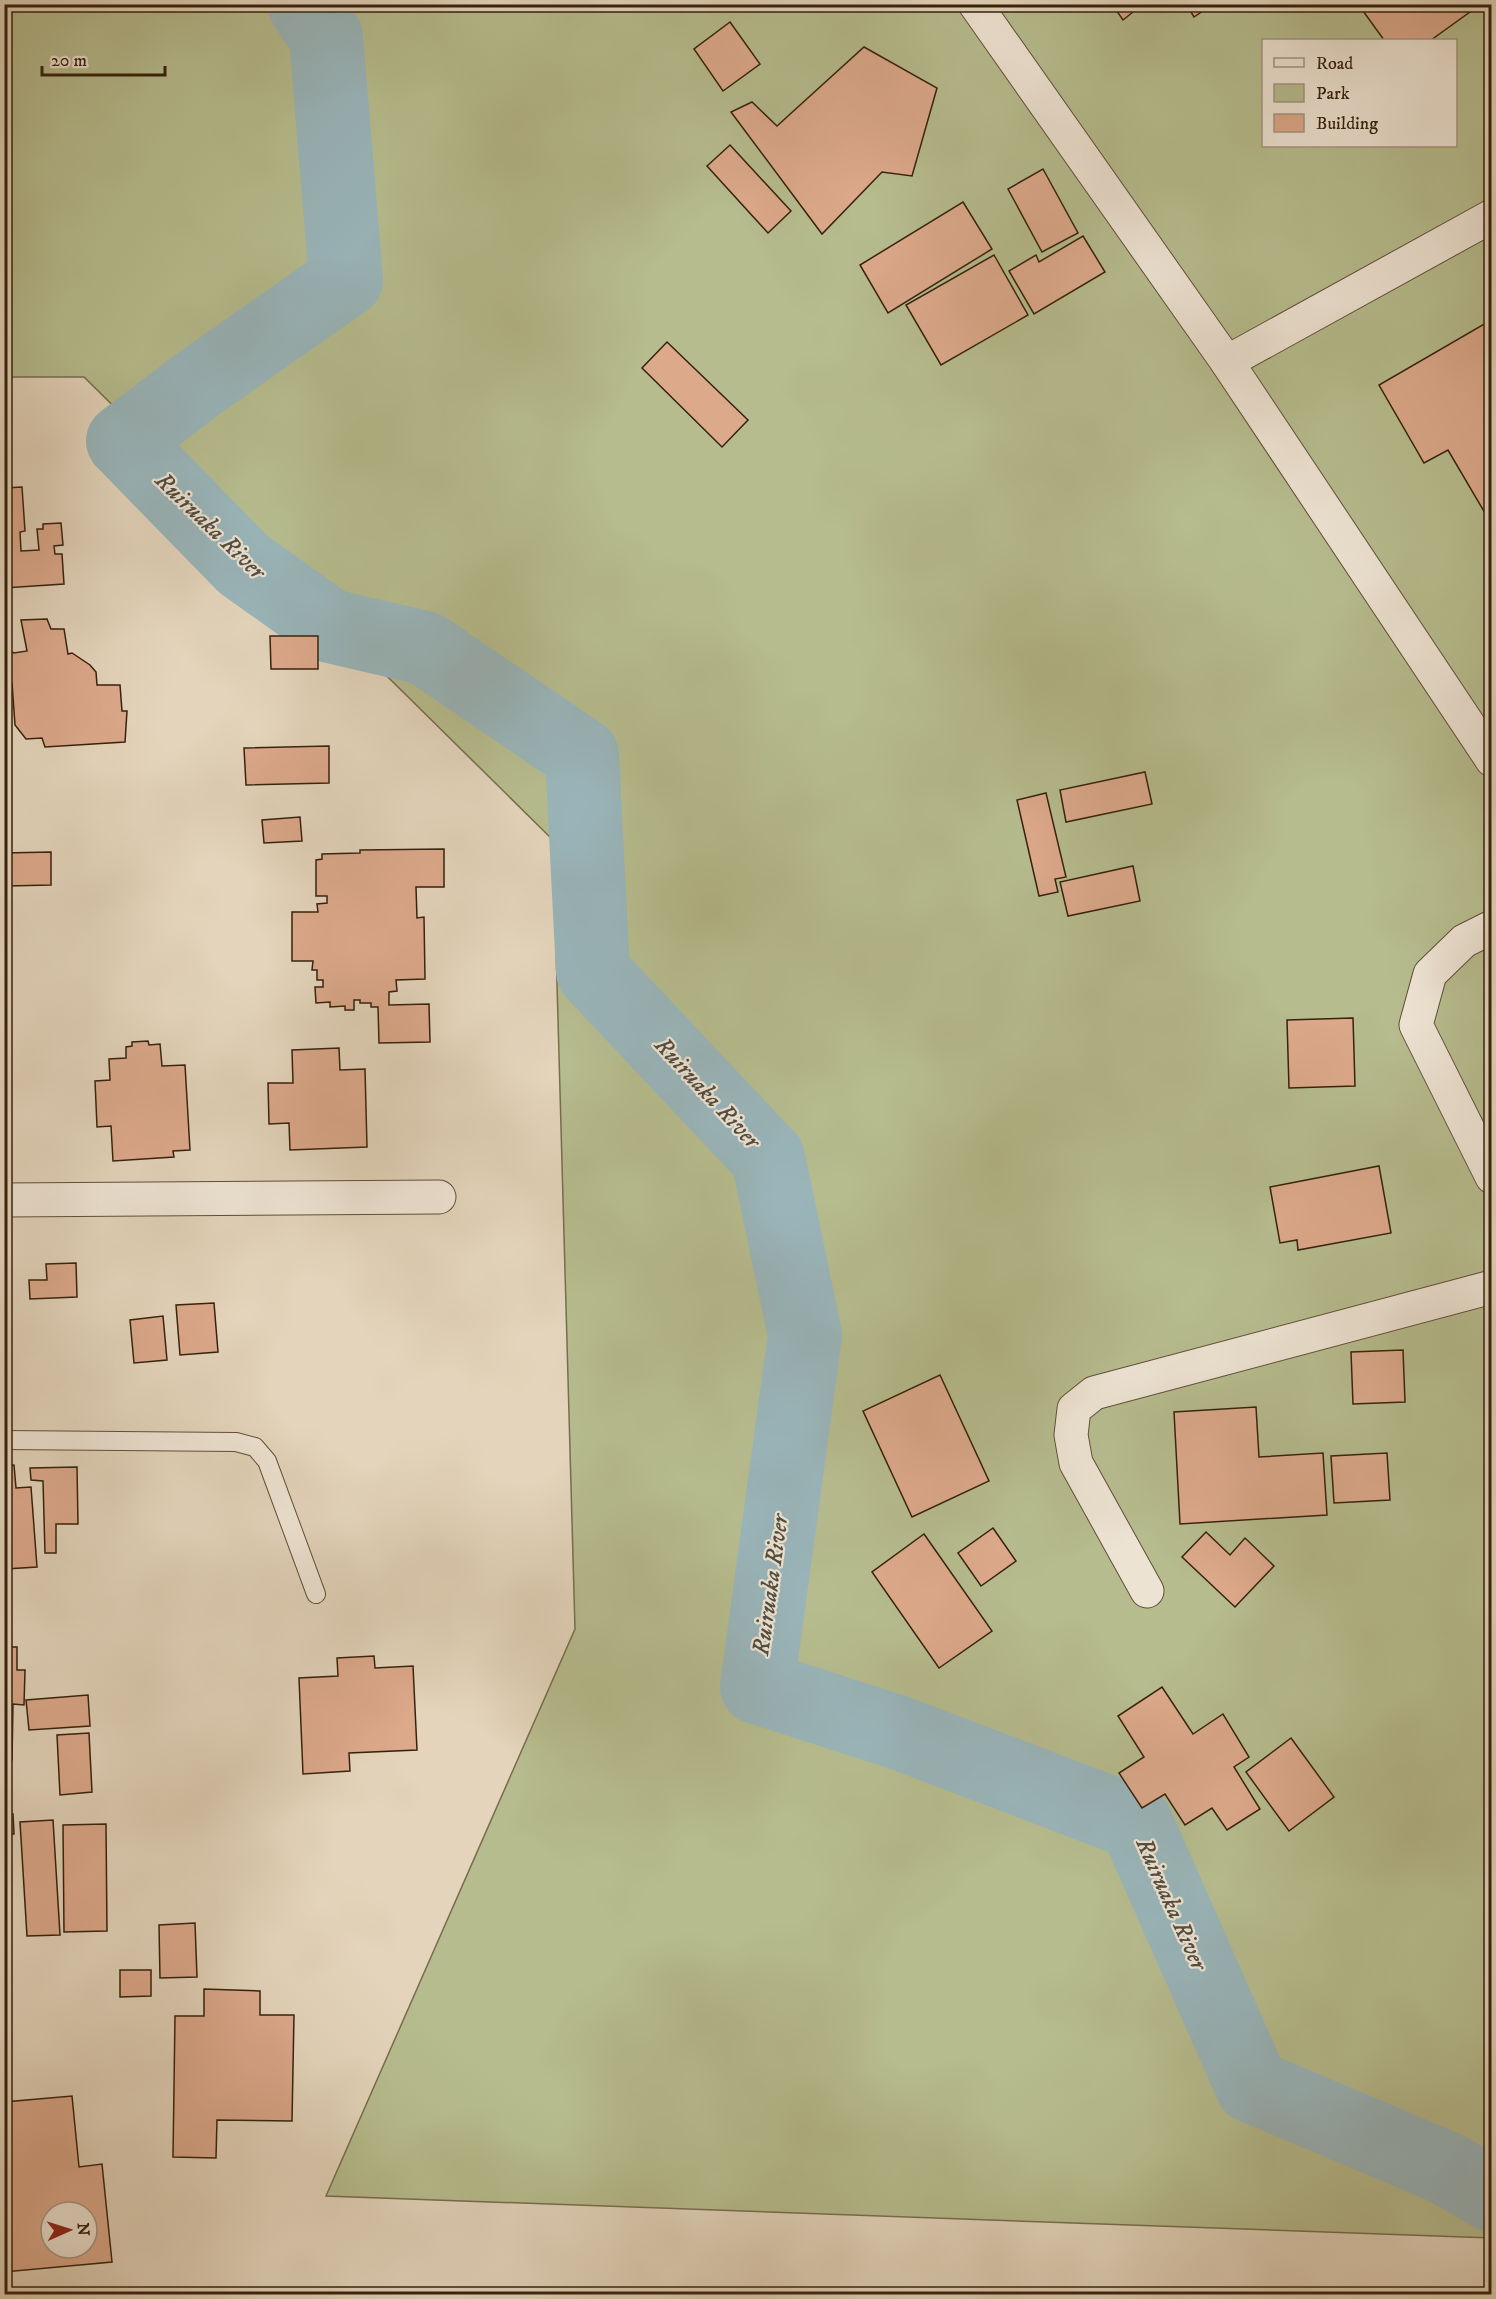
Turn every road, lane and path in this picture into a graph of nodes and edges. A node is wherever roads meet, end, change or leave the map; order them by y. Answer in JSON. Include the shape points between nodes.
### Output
{"nodes":[{"id":1,"x":975,"y":4,"type":"edge"},
{"id":2,"x":1491,"y":216,"type":"edge"},
{"id":3,"x":1227,"y":362,"type":"junction"},
{"id":4,"x":1491,"y":760,"type":"edge"},
{"id":5,"x":1491,"y":927,"type":"edge"},
{"id":6,"x":1491,"y":1177,"type":"edge"},
{"id":7,"x":439,"y":1197,"type":"dead end"},
{"id":8,"x":4,"y":1200,"type":"edge"},
{"id":9,"x":1491,"y":1287,"type":"edge"},
{"id":10,"x":4,"y":1440,"type":"edge"},
{"id":11,"x":1147,"y":1591,"type":"dead end"},
{"id":12,"x":316,"y":1594,"type":"dead end"}],
"edges":[{"from":1,"to":3,"type":"street"},
{"from":2,"to":3,"type":"street"},
{"from":3,"to":4,"type":"street"},
{"from":5,"to":6,"type":"street","via":[[1464,941],[1430,974],[1416,1025]]},
{"from":7,"to":8,"type":"street"},
{"from":9,"to":11,"type":"street","via":[[1094,1393],[1074,1409],[1071,1435],[1077,1463]]},
{"from":10,"to":12,"type":"lane","via":[[236,1442],[255,1447],[267,1461]]}]}
